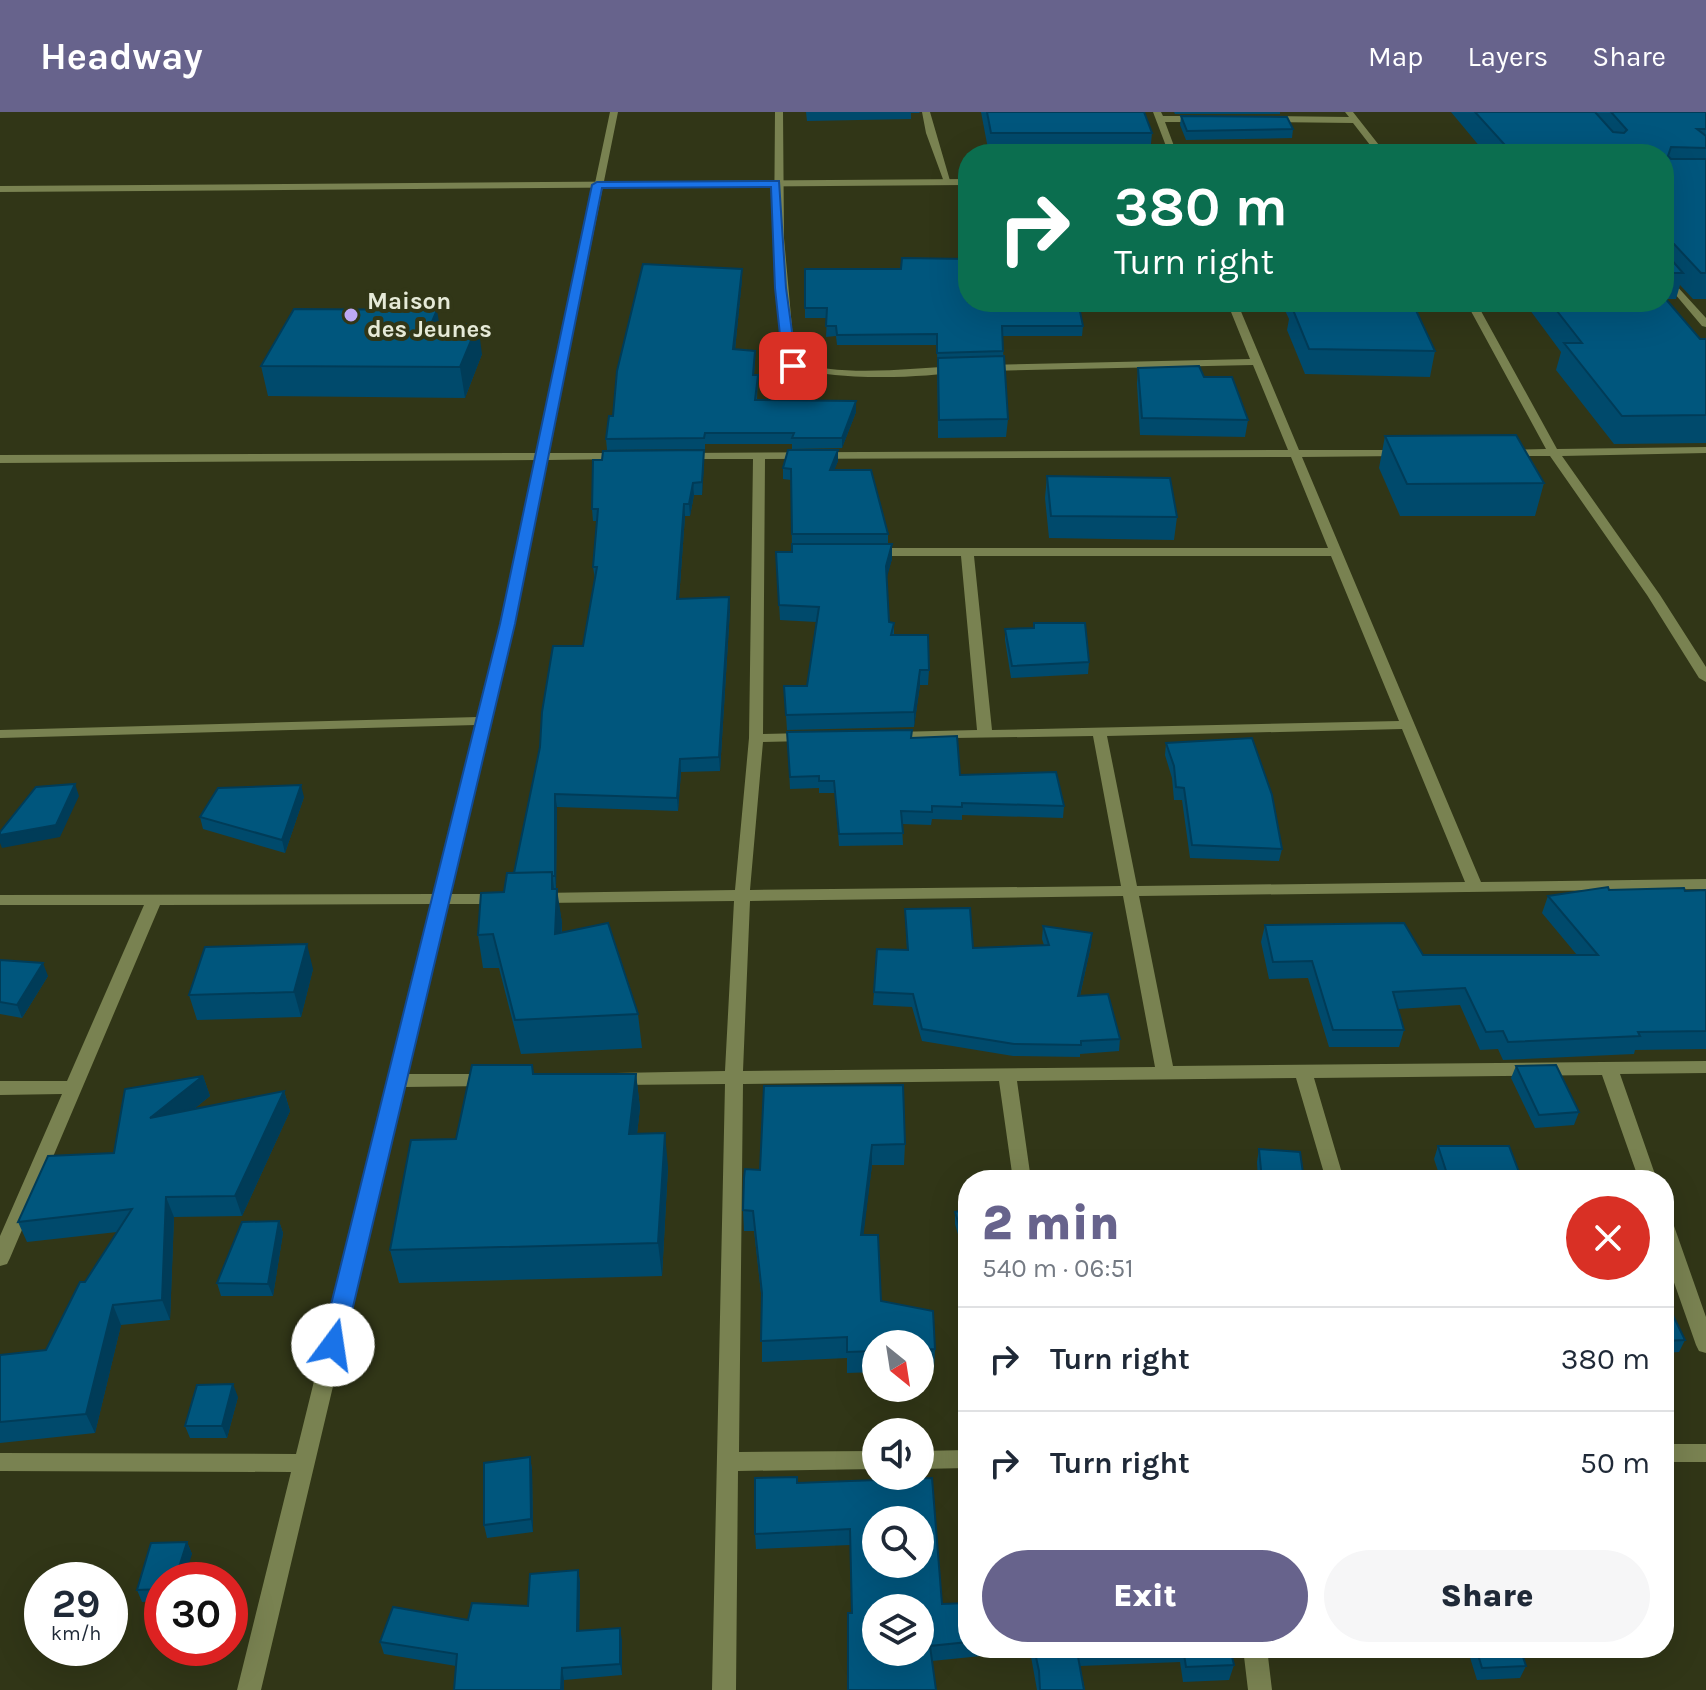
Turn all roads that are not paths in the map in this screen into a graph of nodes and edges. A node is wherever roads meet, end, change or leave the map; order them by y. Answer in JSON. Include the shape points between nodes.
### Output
{"nodes":[{"id":1,"x":614,"y":112,"type":"edge"},
{"id":2,"x":779,"y":112,"type":"edge"},
{"id":3,"x":926,"y":112,"type":"edge"},
{"id":4,"x":1158,"y":116,"type":"edge"},
{"id":5,"x":1351,"y":116,"type":"edge"},
{"id":6,"x":1204,"y":119,"type":"edge"},
{"id":7,"x":1249,"y":119,"type":"edge"},
{"id":8,"x":1169,"y":144,"type":"edge"},
{"id":9,"x":1374,"y":144,"type":"edge"},
{"id":10,"x":948,"y":182,"type":"junction"},
{"id":11,"x":958,"y":182,"type":"edge"},
{"id":12,"x":776,"y":183,"type":"junction"},
{"id":13,"x":597,"y":185,"type":"junction"},
{"id":14,"x":0,"y":189,"type":"edge"},
{"id":15,"x":1674,"y":285,"type":"edge"},
{"id":16,"x":1236,"y":312,"type":"edge"},
{"id":17,"x":1476,"y":312,"type":"edge"},
{"id":18,"x":1701,"y":312,"type":"edge"},
{"id":19,"x":1706,"y":324,"type":"edge"},
{"id":20,"x":1256,"y":362,"type":"junction"},
{"id":21,"x":1706,"y":450,"type":"edge"},
{"id":22,"x":1416,"y":453,"type":"edge"},
{"id":23,"x":1493,"y":453,"type":"edge"},
{"id":24,"x":1554,"y":453,"type":"junction"},
{"id":25,"x":1293,"y":454,"type":"junction"},
{"id":26,"x":636,"y":456,"type":"edge"},
{"id":27,"x":667,"y":456,"type":"edge"},
{"id":28,"x":759,"y":456,"type":"junction"},
{"id":29,"x":544,"y":457,"type":"junction"},
{"id":30,"x":0,"y":459,"type":"edge"},
{"id":31,"x":758,"y":552,"type":"junction"},
{"id":32,"x":773,"y":552,"type":"edge"},
{"id":33,"x":863,"y":552,"type":"edge"},
{"id":34,"x":967,"y":552,"type":"junction"},
{"id":35,"x":1334,"y":552,"type":"junction"},
{"id":36,"x":1706,"y":678,"type":"edge"},
{"id":37,"x":484,"y":721,"type":"junction"},
{"id":38,"x":1407,"y":725,"type":"junction"},
{"id":39,"x":1099,"y":731,"type":"junction"},
{"id":40,"x":0,"y":734,"type":"edge"},
{"id":41,"x":985,"y":734,"type":"junction"},
{"id":42,"x":878,"y":736,"type":"edge"},
{"id":43,"x":817,"y":737,"type":"edge"},
{"id":44,"x":756,"y":738,"type":"junction"},
{"id":45,"x":1706,"y":884,"type":"edge"},
{"id":46,"x":1475,"y":887,"type":"junction"},
{"id":47,"x":1131,"y":891,"type":"junction"},
{"id":48,"x":742,"y":896,"type":"junction"},
{"id":49,"x":441,"y":899,"type":"junction"},
{"id":50,"x":0,"y":900,"type":"edge"},
{"id":51,"x":154,"y":900,"type":"junction"},
{"id":52,"x":1706,"y":1067,"type":"edge"},
{"id":53,"x":1609,"y":1068,"type":"junction"},
{"id":54,"x":1303,"y":1071,"type":"junction"},
{"id":55,"x":1165,"y":1073,"type":"junction"},
{"id":56,"x":1007,"y":1075,"type":"junction"},
{"id":57,"x":734,"y":1077,"type":"junction"},
{"id":58,"x":596,"y":1079,"type":"edge"},
{"id":59,"x":504,"y":1080,"type":"edge"},
{"id":60,"x":397,"y":1081,"type":"junction"},
{"id":61,"x":74,"y":1087,"type":"junction"},
{"id":62,"x":0,"y":1088,"type":"edge"},
{"id":63,"x":1021,"y":1170,"type":"edge"},
{"id":64,"x":1332,"y":1170,"type":"edge"},
{"id":65,"x":1645,"y":1170,"type":"edge"},
{"id":66,"x":1674,"y":1254,"type":"edge"},
{"id":67,"x":0,"y":1258,"type":"edge"},
{"id":68,"x":1706,"y":1345,"type":"edge"},
{"id":69,"x":1674,"y":1453,"type":"edge"},
{"id":70,"x":1706,"y":1453,"type":"edge"},
{"id":71,"x":958,"y":1459,"type":"edge"},
{"id":72,"x":862,"y":1460,"type":"edge"},
{"id":73,"x":934,"y":1460,"type":"edge"},
{"id":74,"x":0,"y":1462,"type":"edge"},
{"id":75,"x":728,"y":1462,"type":"junction"},
{"id":76,"x":304,"y":1463,"type":"junction"},
{"id":77,"x":1256,"y":1658,"type":"edge"},
{"id":78,"x":249,"y":1690,"type":"edge"},
{"id":79,"x":724,"y":1690,"type":"edge"},
{"id":80,"x":1260,"y":1690,"type":"edge"}],
"edges":[{"from":1,"to":13,"type":"street"},
{"from":2,"to":12,"type":"street"},
{"from":3,"to":10,"type":"street"},
{"from":4,"to":6,"type":"street"},
{"from":4,"to":8,"type":"street"},
{"from":5,"to":7,"type":"street"},
{"from":5,"to":9,"type":"street"},
{"from":10,"to":11,"type":"street"},
{"from":10,"to":12,"type":"street"},
{"from":12,"to":13,"type":"street"},
{"from":12,"to":20,"type":"street","via":[[780,288],[793,366],[854,371]]},
{"from":13,"to":14,"type":"street"},
{"from":13,"to":29,"type":"street"},
{"from":15,"to":18,"type":"street"},
{"from":16,"to":20,"type":"street"},
{"from":17,"to":24,"type":"street"},
{"from":18,"to":19,"type":"street"},
{"from":20,"to":25,"type":"street"},
{"from":21,"to":24,"type":"street"},
{"from":22,"to":25,"type":"street"},
{"from":23,"to":24,"type":"street"},
{"from":24,"to":36,"type":"street"},
{"from":25,"to":28,"type":"street"},
{"from":25,"to":35,"type":"street"},
{"from":26,"to":29,"type":"street"},
{"from":27,"to":28,"type":"street"},
{"from":28,"to":31,"type":"street"},
{"from":29,"to":30,"type":"street"},
{"from":29,"to":37,"type":"street"},
{"from":31,"to":32,"type":"street"},
{"from":31,"to":44,"type":"street"},
{"from":33,"to":34,"type":"street"},
{"from":34,"to":35,"type":"street"},
{"from":34,"to":41,"type":"street"},
{"from":35,"to":38,"type":"street"},
{"from":37,"to":40,"type":"street"},
{"from":37,"to":49,"type":"street"},
{"from":38,"to":39,"type":"street"},
{"from":38,"to":46,"type":"street"},
{"from":39,"to":41,"type":"street"},
{"from":39,"to":47,"type":"street"},
{"from":41,"to":42,"type":"street"},
{"from":43,"to":44,"type":"street"},
{"from":44,"to":48,"type":"street"},
{"from":45,"to":46,"type":"street"},
{"from":46,"to":47,"type":"street"},
{"from":47,"to":48,"type":"street"},
{"from":47,"to":55,"type":"street"},
{"from":48,"to":49,"type":"street"},
{"from":48,"to":57,"type":"street"},
{"from":49,"to":51,"type":"street"},
{"from":49,"to":60,"type":"street"},
{"from":50,"to":51,"type":"street"},
{"from":51,"to":61,"type":"street"},
{"from":52,"to":53,"type":"street"},
{"from":53,"to":54,"type":"street"},
{"from":53,"to":65,"type":"street"},
{"from":54,"to":55,"type":"street"},
{"from":54,"to":64,"type":"street"},
{"from":55,"to":56,"type":"street"},
{"from":56,"to":57,"type":"street"},
{"from":56,"to":63,"type":"street"},
{"from":57,"to":58,"type":"street"},
{"from":57,"to":75,"type":"street"},
{"from":59,"to":60,"type":"street"},
{"from":60,"to":76,"type":"street"},
{"from":61,"to":62,"type":"street"},
{"from":61,"to":67,"type":"street"},
{"from":66,"to":68,"type":"street"},
{"from":69,"to":70,"type":"street"},
{"from":71,"to":73,"type":"street"},
{"from":72,"to":75,"type":"street"},
{"from":74,"to":76,"type":"street"},
{"from":75,"to":79,"type":"street"},
{"from":76,"to":78,"type":"street"},
{"from":77,"to":80,"type":"street"}]}
